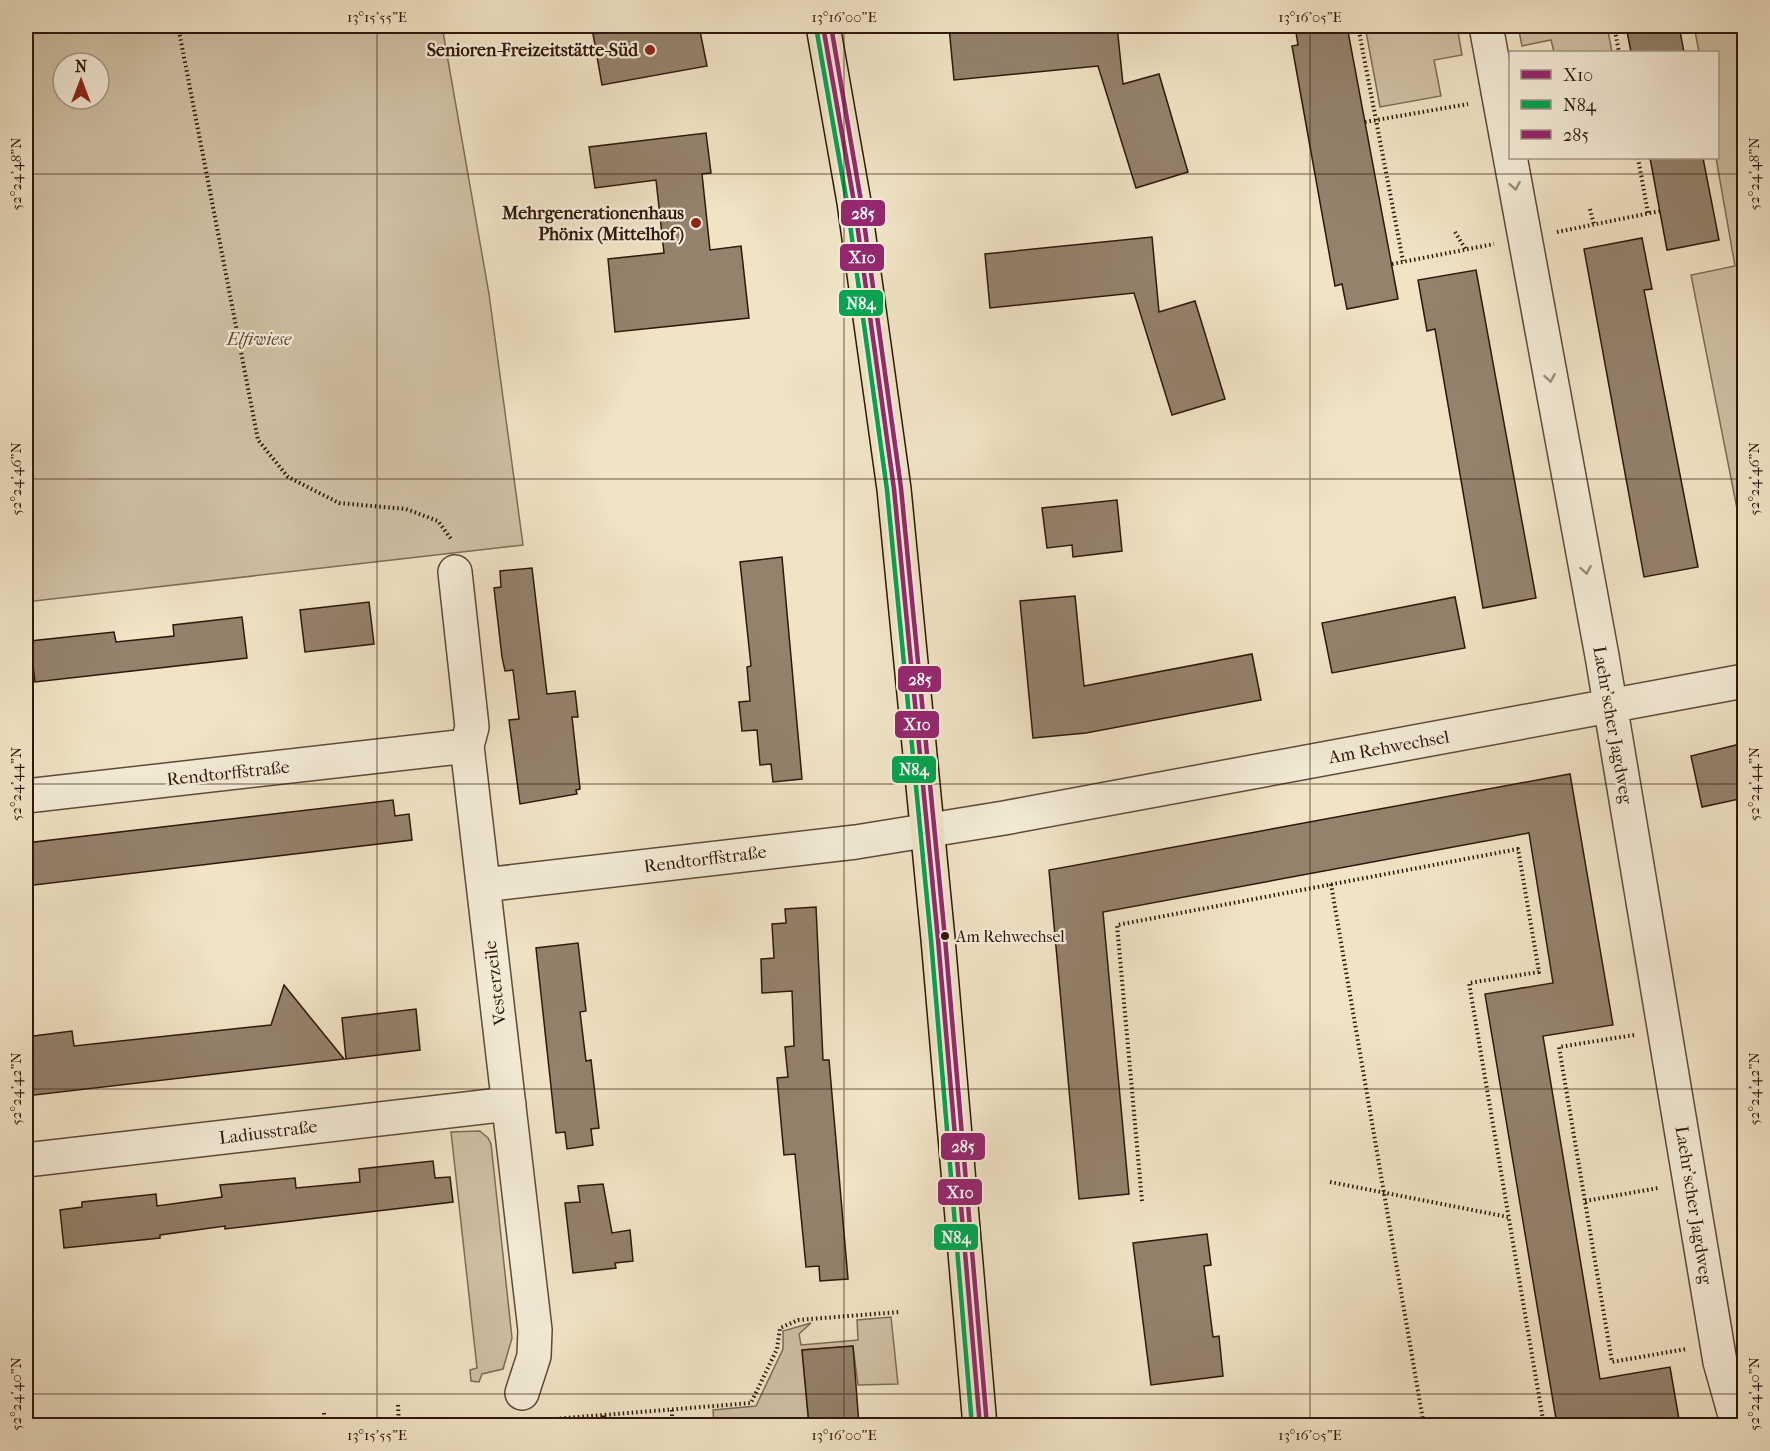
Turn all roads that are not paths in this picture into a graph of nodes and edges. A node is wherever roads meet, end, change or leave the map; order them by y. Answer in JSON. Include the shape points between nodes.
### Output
{"nodes":[{"id":1,"x":823,"y":26,"type":"edge"},
{"id":2,"x":1486,"y":26,"type":"edge"},
{"id":3,"x":1509,"y":152,"type":"edge"},
{"id":4,"x":1510,"y":159,"type":"edge"},
{"id":5,"x":455,"y":558,"type":"road end"},
{"id":6,"x":1744,"y":681,"type":"edge"},
{"id":7,"x":1610,"y":706,"type":"junction"},
{"id":8,"x":467,"y":746,"type":"junction"},
{"id":9,"x":26,"y":795,"type":"edge"},
{"id":10,"x":926,"y":830,"type":"junction"},
{"id":11,"x":484,"y":885,"type":"junction"},
{"id":12,"x":510,"y":1104,"type":"junction"},
{"id":13,"x":26,"y":1160,"type":"edge"},
{"id":14,"x":523,"y":1412,"type":"road end"},
{"id":15,"x":980,"y":1425,"type":"edge"},
{"id":16,"x":1738,"y":1425,"type":"edge"}],
"edges":[{"from":1,"to":10,"type":"main road","via":[[875,344],[900,541]]},
{"from":2,"to":3,"type":"street","name":"Laehr'scher Jagdweg","one_way":true},
{"from":4,"to":7,"type":"street","name":"Laehr'scher Jagdweg","one_way":true},
{"from":5,"to":8,"type":"street","name":"Vesterzeile","via":[[472,727]]},
{"from":6,"to":7,"type":"street","name":"Am Rehwechsel"},
{"from":7,"to":10,"type":"street","name":"Am Rehwechsel"},
{"from":7,"to":16,"type":"street","name":"Laehr'scher Jagdweg","via":[[1720,1362]]},
{"from":8,"to":9,"type":"street","name":"Rendtorffstraße"},
{"from":8,"to":11,"type":"street","name":"Vesterzeile"},
{"from":10,"to":11,"type":"street","name":"Rendtorffstraße","via":[[856,842]]},
{"from":10,"to":15,"type":"main road"},
{"from":11,"to":12,"type":"street","name":"Vesterzeile"},
{"from":12,"to":13,"type":"street","name":"Ladiusstraße"},
{"from":12,"to":14,"type":"street","name":"Vesterzeile","via":[[535,1330]]}]}
